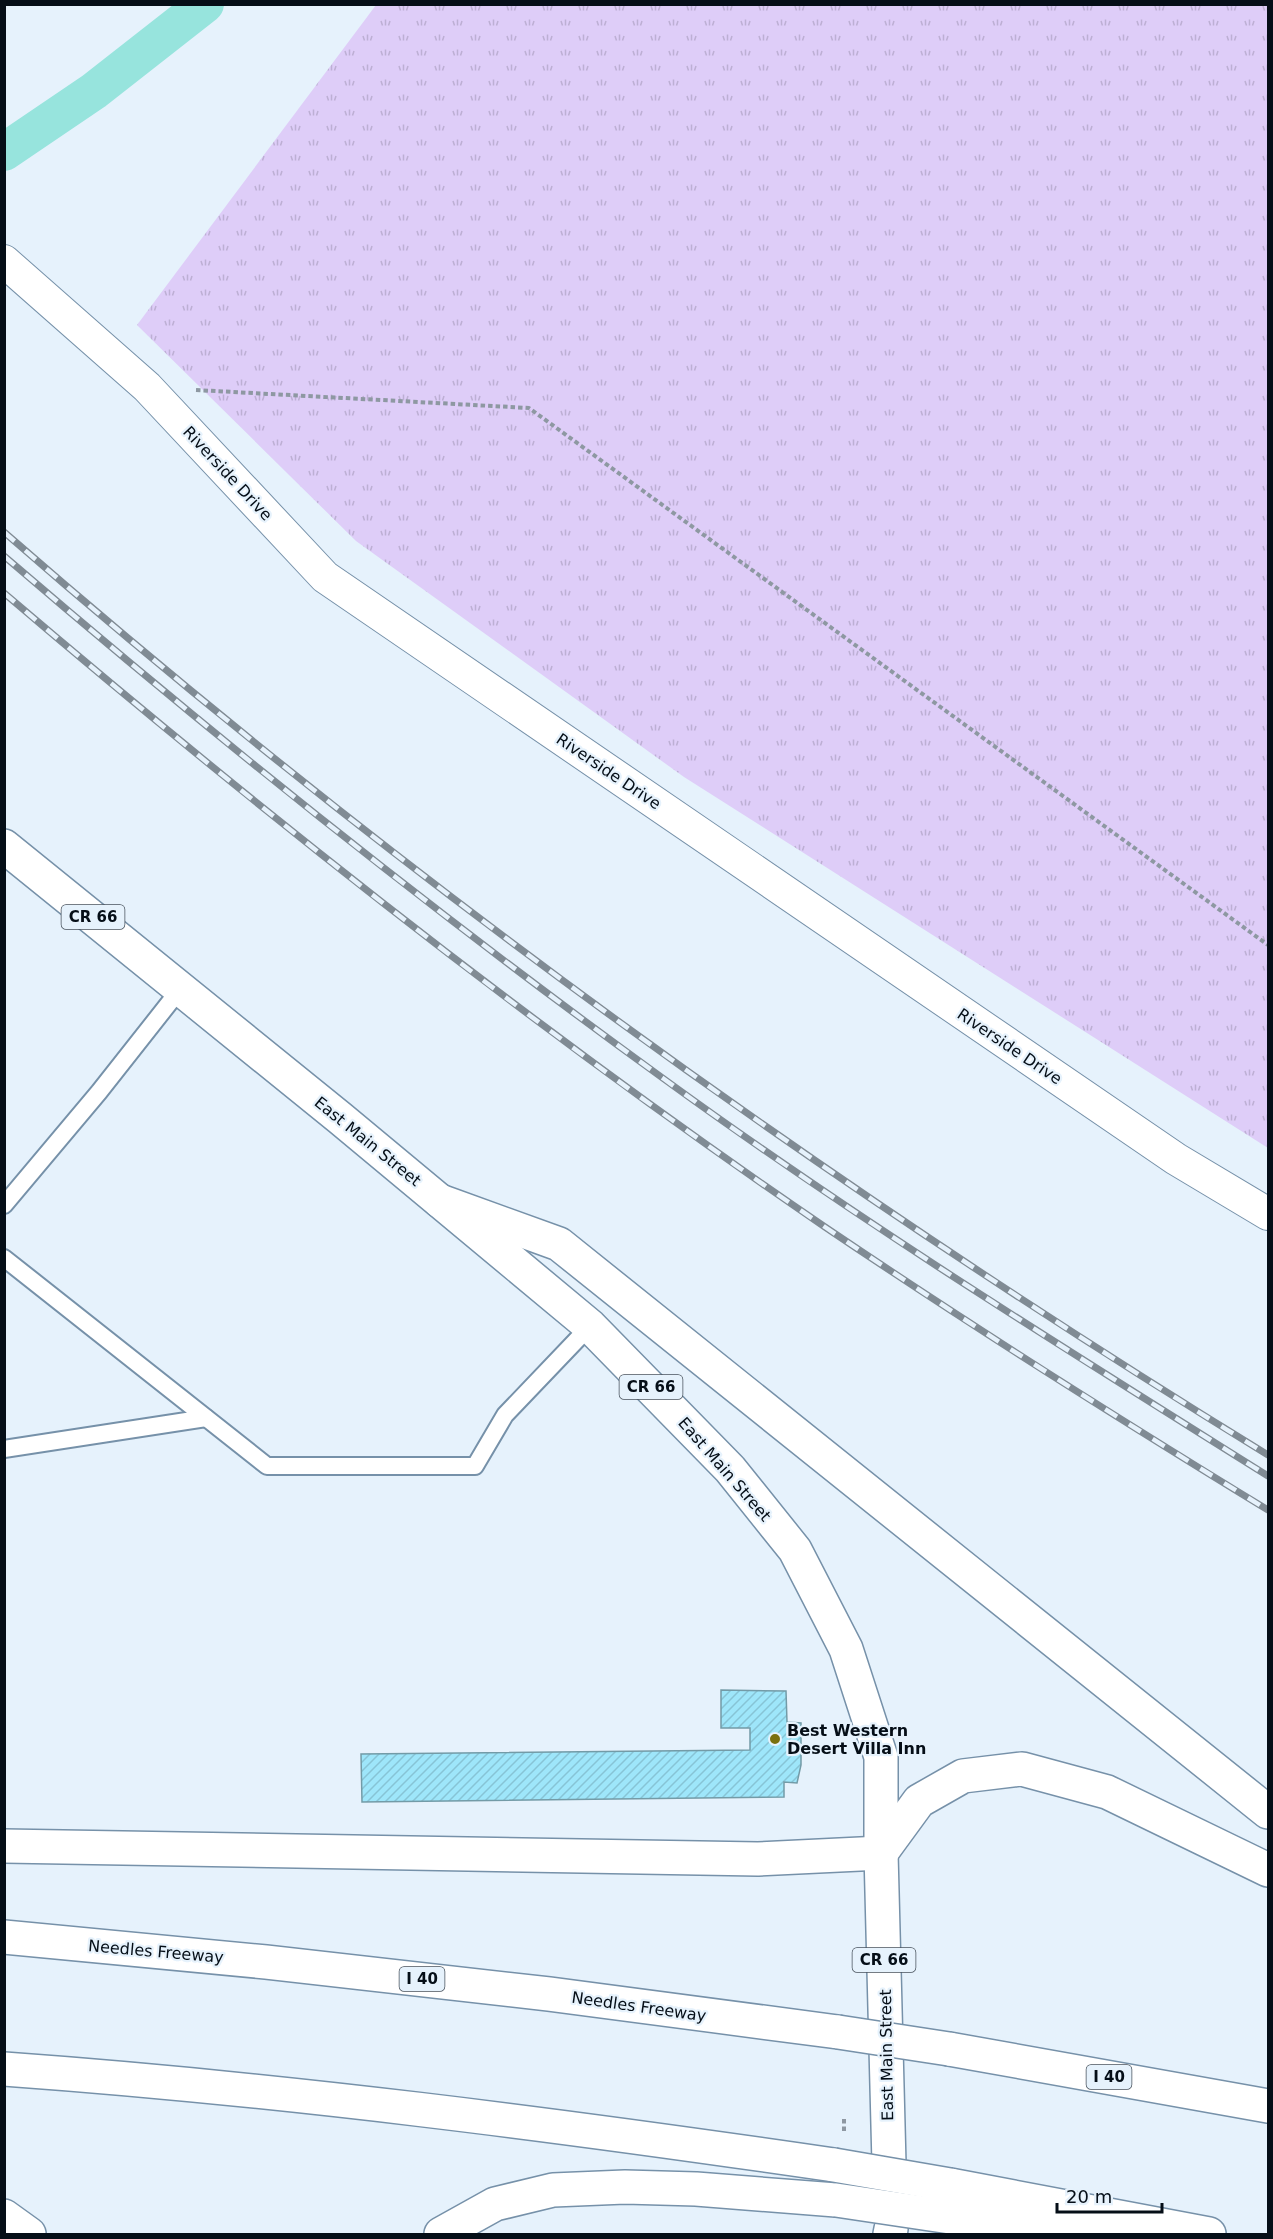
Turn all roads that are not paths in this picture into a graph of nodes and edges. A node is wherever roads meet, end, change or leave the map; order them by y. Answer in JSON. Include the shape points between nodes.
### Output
{"nodes":[{"id":1,"x":4,"y":261,"type":"edge"},
{"id":2,"x":4,"y":846,"type":"edge"},
{"id":3,"x":181,"y":988,"type":"junction"},
{"id":4,"x":440,"y":1201,"type":"junction"},
{"id":5,"x":4,"y":1205,"type":"edge"},
{"id":6,"x":1269,"y":1214,"type":"edge"},
{"id":7,"x":4,"y":1258,"type":"edge"},
{"id":8,"x":590,"y":1326,"type":"junction"},
{"id":9,"x":206,"y":1418,"type":"junction"},
{"id":10,"x":4,"y":1449,"type":"edge"},
{"id":11,"x":1269,"y":1812,"type":"edge"},
{"id":12,"x":4,"y":1846,"type":"edge"},
{"id":13,"x":881,"y":1853,"type":"junction"},
{"id":14,"x":1269,"y":1870,"type":"edge"},
{"id":15,"x":4,"y":1937,"type":"edge"},
{"id":16,"x":4,"y":2069,"type":"edge"},
{"id":17,"x":1269,"y":2106,"type":"edge"},
{"id":18,"x":4,"y":2216,"type":"edge"},
{"id":19,"x":890,"y":2233,"type":"edge"},
{"id":20,"x":29,"y":2235,"type":"edge"},
{"id":21,"x":441,"y":2235,"type":"edge"},
{"id":22,"x":1106,"y":2235,"type":"edge"},
{"id":23,"x":1209,"y":2235,"type":"edge"}],
"edges":[{"from":1,"to":6,"type":"street","name":"Riverside Drive","via":[[147,387],[325,577],[1176,1159]]},
{"from":2,"to":3,"type":"main road","name":"East Main Street","number":"CR 66"},
{"from":3,"to":4,"type":"main road","name":"East Main Street","number":"CR 66"},
{"from":3,"to":5,"type":"lane"},
{"from":4,"to":8,"type":"main road","name":"East Main Street","number":"CR 66"},
{"from":4,"to":11,"type":"main road","via":[[559,1244]]},
{"from":7,"to":9,"type":"lane"},
{"from":8,"to":9,"type":"lane","via":[[505,1415],[475,1466],[267,1466]]},
{"from":8,"to":13,"type":"main road","name":"East Main Street","number":"CR 66","via":[[730,1469],[795,1550],[846,1648],[881,1757]]},
{"from":9,"to":10,"type":"lane"},
{"from":12,"to":13,"type":"main road","via":[[758,1859]]},
{"from":13,"to":14,"type":"main road","via":[[919,1801],[963,1776],[1022,1769],[1107,1792]]},
{"from":13,"to":19,"type":"main road","name":"East Main Street","number":"CR 66"},
{"from":15,"to":17,"type":"main road","name":"Needles Freeway","number":"I 40","bridge":true,"via":[[537,1992],[838,2032]]},
{"from":16,"to":23,"type":"main road","bridge":true,"via":[[232,2089],[633,2136],[834,2165]]},
{"from":18,"to":20,"type":"main road"},
{"from":21,"to":22,"type":"main road","bridge":true,"via":[[495,2204],[553,2190],[625,2187],[836,2200]]}]}
